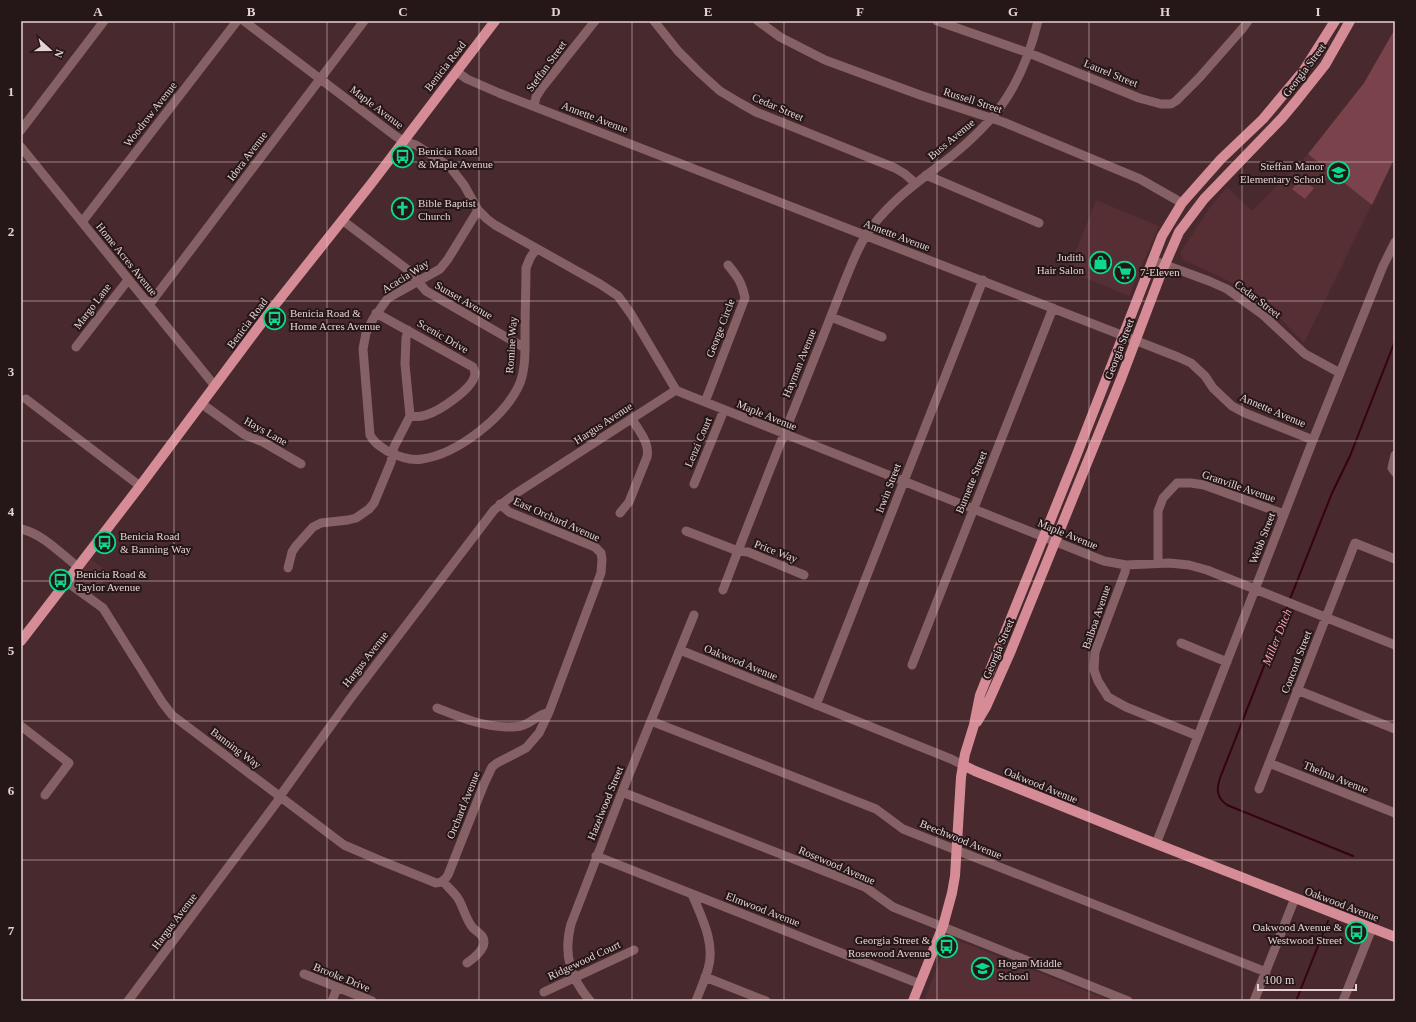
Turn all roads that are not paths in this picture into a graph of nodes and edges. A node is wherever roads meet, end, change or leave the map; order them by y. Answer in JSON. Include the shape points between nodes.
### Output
{"nodes":[{"id":1,"x":104,"y":21,"type":"edge"},
{"id":2,"x":237,"y":21,"type":"edge"},
{"id":3,"x":244,"y":21,"type":"edge"},
{"id":4,"x":364,"y":21,"type":"edge"},
{"id":5,"x":495,"y":21,"type":"edge"},
{"id":6,"x":595,"y":21,"type":"edge"},
{"id":7,"x":654,"y":21,"type":"edge"},
{"id":8,"x":758,"y":21,"type":"edge"},
{"id":9,"x":937,"y":21,"type":"edge"},
{"id":10,"x":1038,"y":21,"type":"edge"},
{"id":11,"x":1248,"y":21,"type":"edge"},
{"id":12,"x":1335,"y":21,"type":"edge"},
{"id":13,"x":1350,"y":21,"type":"edge"},
{"id":14,"x":1029,"y":53,"type":"junction"},
{"id":15,"x":457,"y":72,"type":"junction"},
{"id":16,"x":320,"y":79,"type":"junction"},
{"id":17,"x":534,"y":106,"type":"junction"},
{"id":18,"x":991,"y":119,"type":"junction"},
{"id":19,"x":21,"y":130,"type":"edge"},
{"id":20,"x":403,"y":141,"type":"junction"},
{"id":21,"x":21,"y":148,"type":"edge"},
{"id":22,"x":926,"y":175,"type":"junction"},
{"id":23,"x":915,"y":183,"type":"junction"},
{"id":24,"x":1182,"y":203,"type":"junction"},
{"id":25,"x":478,"y":210,"type":"junction"},
{"id":26,"x":342,"y":220,"type":"junction"},
{"id":27,"x":82,"y":222,"type":"junction"},
{"id":28,"x":1039,"y":223,"type":"dead end"},
{"id":29,"x":865,"y":236,"type":"junction"},
{"id":30,"x":1395,"y":242,"type":"edge"},
{"id":31,"x":536,"y":249,"type":"junction"},
{"id":32,"x":1152,"y":260,"type":"junction"},
{"id":33,"x":1165,"y":264,"type":"junction"},
{"id":34,"x":728,"y":265,"type":"dead end"},
{"id":35,"x":128,"y":280,"type":"junction"},
{"id":36,"x":983,"y":280,"type":"junction"},
{"id":37,"x":417,"y":282,"type":"junction"},
{"id":38,"x":149,"y":306,"type":"junction"},
{"id":39,"x":1053,"y":308,"type":"junction"},
{"id":40,"x":376,"y":313,"type":"junction"},
{"id":41,"x":831,"y":317,"type":"junction"},
{"id":42,"x":408,"y":330,"type":"junction"},
{"id":43,"x":1123,"y":335,"type":"junction"},
{"id":44,"x":882,"y":337,"type":"dead end"},
{"id":45,"x":1136,"y":340,"type":"junction"},
{"id":46,"x":76,"y":347,"type":"dead end"},
{"id":47,"x":525,"y":348,"type":"junction"},
{"id":48,"x":1340,"y":373,"type":"junction"},
{"id":49,"x":215,"y":386,"type":"junction"},
{"id":50,"x":676,"y":390,"type":"junction"},
{"id":51,"x":26,"y":399,"type":"dead end"},
{"id":52,"x":705,"y":402,"type":"junction"},
{"id":53,"x":202,"y":404,"type":"junction"},
{"id":54,"x":724,"y":410,"type":"junction"},
{"id":55,"x":410,"y":416,"type":"junction"},
{"id":56,"x":632,"y":419,"type":"junction"},
{"id":57,"x":784,"y":434,"type":"junction"},
{"id":58,"x":1313,"y":440,"type":"junction"},
{"id":59,"x":392,"y":454,"type":"junction"},
{"id":60,"x":1395,"y":455,"type":"edge"},
{"id":61,"x":300,"y":464,"type":"dead end"},
{"id":62,"x":1395,"y":472,"type":"edge"},
{"id":63,"x":904,"y":481,"type":"junction"},
{"id":64,"x":694,"y":484,"type":"dead end"},
{"id":65,"x":140,"y":486,"type":"junction"},
{"id":66,"x":500,"y":504,"type":"junction"},
{"id":67,"x":973,"y":510,"type":"junction"},
{"id":68,"x":620,"y":513,"type":"dead end"},
{"id":69,"x":1284,"y":514,"type":"junction"},
{"id":70,"x":21,"y":529,"type":"edge"},
{"id":71,"x":686,"y":532,"type":"dead end"},
{"id":72,"x":1044,"y":537,"type":"junction"},
{"id":73,"x":1056,"y":542,"type":"junction"},
{"id":74,"x":738,"y":551,"type":"junction"},
{"id":75,"x":1395,"y":559,"type":"edge"},
{"id":76,"x":1158,"y":563,"type":"junction"},
{"id":77,"x":1126,"y":564,"type":"junction"},
{"id":78,"x":78,"y":567,"type":"junction"},
{"id":79,"x":288,"y":568,"type":"dead end"},
{"id":80,"x":804,"y":575,"type":"dead end"},
{"id":81,"x":67,"y":582,"type":"junction"},
{"id":82,"x":1255,"y":589,"type":"junction"},
{"id":83,"x":723,"y":590,"type":"dead end"},
{"id":84,"x":694,"y":615,"type":"dead end"},
{"id":85,"x":1326,"y":617,"type":"junction"},
{"id":86,"x":582,"y":625,"type":"joint"},
{"id":87,"x":21,"y":641,"type":"edge"},
{"id":88,"x":1180,"y":643,"type":"dead end"},
{"id":89,"x":1395,"y":645,"type":"edge"},
{"id":90,"x":680,"y":650,"type":"junction"},
{"id":91,"x":1227,"y":662,"type":"junction"},
{"id":92,"x":912,"y":665,"type":"dead end"},
{"id":93,"x":1297,"y":690,"type":"junction"},
{"id":94,"x":816,"y":705,"type":"junction"},
{"id":95,"x":437,"y":708,"type":"dead end"},
{"id":96,"x":549,"y":712,"type":"junction"},
{"id":97,"x":651,"y":721,"type":"junction"},
{"id":98,"x":974,"y":725,"type":"junction"},
{"id":99,"x":21,"y":726,"type":"edge"},
{"id":100,"x":1395,"y":729,"type":"edge"},
{"id":101,"x":1198,"y":736,"type":"junction"},
{"id":102,"x":1269,"y":763,"type":"junction"},
{"id":103,"x":963,"y":765,"type":"junction"},
{"id":104,"x":1258,"y":789,"type":"dead end"},
{"id":105,"x":622,"y":792,"type":"junction"},
{"id":106,"x":45,"y":794,"type":"dead end"},
{"id":107,"x":280,"y":796,"type":"junction"},
{"id":108,"x":1395,"y":814,"type":"edge"},
{"id":109,"x":1156,"y":844,"type":"junction"},
{"id":110,"x":956,"y":850,"type":"junction"},
{"id":111,"x":596,"y":856,"type":"junction"},
{"id":112,"x":440,"y":882,"type":"junction"},
{"id":113,"x":692,"y":894,"type":"junction"},
{"id":114,"x":1296,"y":898,"type":"junction"},
{"id":115,"x":943,"y":926,"type":"junction"},
{"id":116,"x":1372,"y":928,"type":"junction"},
{"id":117,"x":1395,"y":937,"type":"edge"},
{"id":118,"x":634,"y":950,"type":"dead end"},
{"id":119,"x":467,"y":963,"type":"dead end"},
{"id":120,"x":1266,"y":972,"type":"junction"},
{"id":121,"x":304,"y":974,"type":"dead end"},
{"id":122,"x":705,"y":977,"type":"junction"},
{"id":123,"x":575,"y":979,"type":"junction"},
{"id":124,"x":920,"y":984,"type":"junction"},
{"id":125,"x":337,"y":988,"type":"junction"},
{"id":126,"x":544,"y":992,"type":"dead end"},
{"id":127,"x":128,"y":1001,"type":"edge"},
{"id":128,"x":332,"y":1001,"type":"edge"},
{"id":129,"x":372,"y":1001,"type":"edge"},
{"id":130,"x":590,"y":1001,"type":"edge"},
{"id":131,"x":696,"y":1001,"type":"edge"},
{"id":132,"x":766,"y":1001,"type":"edge"},
{"id":133,"x":913,"y":1001,"type":"edge"},
{"id":134,"x":1128,"y":1001,"type":"edge"},
{"id":135,"x":1254,"y":1001,"type":"edge"},
{"id":136,"x":1343,"y":1001,"type":"edge"}],
"edges":[{"from":1,"to":19,"type":"street"},
{"from":2,"to":27,"type":"street","name":"Woodrow Avenue"},
{"from":3,"to":16,"type":"street","name":"Maple Avenue"},
{"from":4,"to":16,"type":"street","name":"Idora Avenue"},
{"from":5,"to":15,"type":"main road","name":"Benicia Road"},
{"from":6,"to":17,"type":"street","name":"Steffan Street","via":[[541,89]]},
{"from":7,"to":23,"type":"street","name":"Cedar Street","via":[[678,51],[720,91],[756,112],[895,168]]},
{"from":8,"to":18,"type":"street","name":"Russell Street","via":[[780,37],[825,60]]},
{"from":9,"to":14,"type":"street","name":"Laurel Street"},
{"from":10,"to":14,"type":"street","name":"Buss Avenue"},
{"from":11,"to":14,"type":"street","name":"Laurel Street","via":[[1199,78],[1171,104],[1157,104],[1139,98]]},
{"from":12,"to":24,"type":"main road","name":"Georgia Street","via":[[1286,93]]},
{"from":13,"to":33,"type":"main road","name":"Georgia Street","via":[[1325,65],[1298,100],[1193,212]]},
{"from":14,"to":18,"type":"street","name":"Buss Avenue","via":[[1014,87],[1000,110]]},
{"from":15,"to":17,"type":"street","name":"Annette Avenue","via":[[467,79]]},
{"from":15,"to":20,"type":"main road","name":"Benicia Road"},
{"from":16,"to":20,"type":"street","name":"Maple Avenue"},
{"from":16,"to":38,"type":"street","name":"Idora Avenue"},
{"from":17,"to":29,"type":"street","name":"Annette Avenue"},
{"from":18,"to":22,"type":"street","name":"Buss Avenue","via":[[977,134]]},
{"from":18,"to":24,"type":"street","name":"Russell Street","via":[[1140,178]]},
{"from":20,"to":25,"type":"street","name":"Maple Avenue","via":[[450,167]]},
{"from":20,"to":26,"type":"main road","name":"Benicia Road"},
{"from":21,"to":27,"type":"street","name":"Home Acres Avenue"},
{"from":22,"to":23,"type":"street","name":"Buss Avenue"},
{"from":22,"to":28,"type":"street"},
{"from":23,"to":29,"type":"street","name":"Buss Avenue","via":[[888,208]]},
{"from":24,"to":32,"type":"main road","name":"Georgia Street","via":[[1162,236]]},
{"from":25,"to":31,"type":"street","name":"Maple Avenue","via":[[495,225]]},
{"from":25,"to":37,"type":"street","name":"Acacia Way","via":[[440,269]]},
{"from":26,"to":37,"type":"street","name":"Sunset Avenue","via":[[408,270]]},
{"from":26,"to":49,"type":"main road","name":"Benicia Road"},
{"from":27,"to":35,"type":"street","name":"Home Acres Avenue"},
{"from":29,"to":36,"type":"street","name":"Annette Avenue"},
{"from":29,"to":41,"type":"street","name":"Hayman Avenue"},
{"from":30,"to":48,"type":"street","name":"Webb Street"},
{"from":31,"to":47,"type":"street","name":"Romine Way","via":[[526,268]]},
{"from":31,"to":50,"type":"street","name":"Maple Avenue","via":[[618,296],[632,314]]},
{"from":32,"to":33,"type":"street","name":"Cedar Street"},
{"from":32,"to":43,"type":"main road","name":"Georgia Street"},
{"from":33,"to":45,"type":"main road","name":"Georgia Street"},
{"from":33,"to":48,"type":"street","name":"Cedar Street","via":[[1227,289],[1262,314],[1305,354]]},
{"from":34,"to":52,"type":"street","name":"George Circle","via":[[738,277],[745,298]]},
{"from":35,"to":38,"type":"street","name":"Home Acres Avenue"},
{"from":35,"to":46,"type":"street","name":"Margo Lane"},
{"from":36,"to":39,"type":"street","name":"Annette Avenue"},
{"from":36,"to":63,"type":"street","name":"Irwin Street"},
{"from":37,"to":40,"type":"street","name":"Acacia Way","via":[[388,298]]},
{"from":37,"to":47,"type":"street","name":"Sunset Avenue","via":[[426,291]]},
{"from":38,"to":49,"type":"street","name":"Home Acres Avenue"},
{"from":39,"to":43,"type":"street","name":"Annette Avenue"},
{"from":39,"to":67,"type":"street","name":"Burnette Street"},
{"from":40,"to":42,"type":"street","name":"Scenic Drive"},
{"from":40,"to":59,"type":"street","name":"Acacia Way","via":[[366,333],[363,349],[370,435],[373,442]]},
{"from":41,"to":44,"type":"street"},
{"from":41,"to":57,"type":"street","name":"Hayman Avenue"},
{"from":42,"to":55,"type":"street","name":"Scenic Drive","via":[[405,364]]},
{"from":42,"to":55,"type":"street","name":"Scenic Drive","via":[[473,367],[475,373],[470,384],[441,408],[426,415]]},
{"from":43,"to":45,"type":"street","name":"Annette Avenue"},
{"from":43,"to":72,"type":"main road","name":"Georgia Street"},
{"from":45,"to":58,"type":"street","name":"Annette Avenue","via":[[1191,363],[1232,406]]},
{"from":45,"to":73,"type":"main road","name":"Georgia Street"},
{"from":47,"to":59,"type":"street","name":"Romine Way","via":[[523,373],[515,392],[482,430],[452,450],[436,456],[410,459]]},
{"from":48,"to":58,"type":"street","name":"Webb Street"},
{"from":49,"to":53,"type":"main road","name":"Benicia Road"},
{"from":50,"to":52,"type":"street","name":"Maple Avenue"},
{"from":50,"to":56,"type":"street","name":"Hargus Avenue"},
{"from":51,"to":65,"type":"street"},
{"from":52,"to":54,"type":"street","name":"Maple Avenue"},
{"from":53,"to":61,"type":"street","name":"Hays Lane","via":[[245,435],[263,442]]},
{"from":53,"to":65,"type":"main road","name":"Benicia Road"},
{"from":54,"to":57,"type":"street","name":"Maple Avenue"},
{"from":54,"to":64,"type":"street","name":"Lenzi Court"},
{"from":55,"to":59,"type":"street"},
{"from":56,"to":66,"type":"street","name":"Hargus Avenue"},
{"from":56,"to":68,"type":"street","via":[[644,439],[648,457],[629,502]]},
{"from":57,"to":63,"type":"street","name":"Maple Avenue"},
{"from":57,"to":74,"type":"street","name":"Hayman Avenue"},
{"from":58,"to":69,"type":"street","name":"Webb Street"},
{"from":59,"to":79,"type":"street","via":[[379,492],[369,509],[348,520],[321,523],[313,527],[292,552]]},
{"from":60,"to":62,"type":"street","via":[[1392,468]]},
{"from":63,"to":67,"type":"street","name":"Maple Avenue"},
{"from":63,"to":94,"type":"street","name":"Irwin Street"},
{"from":65,"to":78,"type":"main road","name":"Benicia Road"},
{"from":66,"to":86,"type":"street","name":"East Orchard Avenue","via":[[509,512],[595,547],[601,553],[601,573]]},
{"from":66,"to":107,"type":"street","name":"Hargus Avenue","via":[[350,699]]},
{"from":67,"to":72,"type":"street","name":"Maple Avenue"},
{"from":67,"to":92,"type":"street","name":"Burnette Street"},
{"from":69,"to":76,"type":"street","name":"Granville Avenue","via":[[1204,485],[1177,483],[1163,498],[1158,511]]},
{"from":69,"to":82,"type":"street","name":"Webb Street"},
{"from":70,"to":78,"type":"street","via":[[39,537]]},
{"from":71,"to":74,"type":"street","name":"Price Way"},
{"from":72,"to":73,"type":"street","name":"Maple Avenue"},
{"from":72,"to":98,"type":"main road","name":"Georgia Street","via":[[980,695]]},
{"from":73,"to":77,"type":"street","name":"Maple Avenue","via":[[1104,561]]},
{"from":73,"to":98,"type":"main road","name":"Georgia Street","via":[[990,701]]},
{"from":74,"to":80,"type":"street","name":"Price Way","via":[[748,552]]},
{"from":74,"to":83,"type":"street","name":"Hayman Avenue"},
{"from":75,"to":85,"type":"street","name":"Concord Street","via":[[1355,543]]},
{"from":76,"to":77,"type":"street","name":"Maple Avenue"},
{"from":76,"to":82,"type":"street","name":"Maple Avenue","via":[[1189,565],[1208,570]]},
{"from":77,"to":101,"type":"street","name":"Balboa Avenue","via":[[1095,652],[1094,670],[1098,682],[1108,696],[1126,707]]},
{"from":78,"to":81,"type":"main road","name":"Benicia Road"},
{"from":81,"to":87,"type":"main road","name":"Benicia Road"},
{"from":81,"to":107,"type":"street","name":"Banning Way","via":[[104,608],[172,714]]},
{"from":82,"to":85,"type":"street","name":"Maple Avenue"},
{"from":82,"to":91,"type":"street","name":"Webb Street"},
{"from":84,"to":90,"type":"street","name":"Hazelwood Street"},
{"from":85,"to":89,"type":"street","name":"Maple Avenue"},
{"from":85,"to":93,"type":"street","name":"Concord Street"},
{"from":86,"to":96,"type":"street","name":"Orchard Avenue"},
{"from":88,"to":91,"type":"street"},
{"from":90,"to":94,"type":"street","name":"Oakwood Avenue"},
{"from":90,"to":97,"type":"street","name":"Hazelwood Street"},
{"from":91,"to":101,"type":"street","name":"Webb Street"},
{"from":93,"to":100,"type":"street"},
{"from":93,"to":102,"type":"street","name":"Concord Street"},
{"from":94,"to":103,"type":"street","name":"Oakwood Avenue"},
{"from":95,"to":96,"type":"street","via":[[477,723],[500,727],[521,726]]},
{"from":96,"to":112,"type":"street","name":"Orchard Avenue","via":[[539,732],[526,748],[492,767],[448,875]]},
{"from":97,"to":105,"type":"street","name":"Hazelwood Street"},
{"from":97,"to":110,"type":"street","name":"Beechwood Avenue","via":[[876,810],[903,829]]},
{"from":98,"to":103,"type":"main road","name":"Georgia Street"},
{"from":99,"to":106,"type":"street","via":[[69,763]]},
{"from":101,"to":109,"type":"street","name":"Webb Street"},
{"from":102,"to":104,"type":"street","name":"Concord Street"},
{"from":102,"to":108,"type":"street","name":"Thelma Avenue"},
{"from":103,"to":109,"type":"main road","name":"Oakwood Avenue"},
{"from":103,"to":110,"type":"main road","name":"Georgia Street"},
{"from":105,"to":111,"type":"street","name":"Hazelwood Street"},
{"from":105,"to":115,"type":"street","name":"Rosewood Avenue","via":[[865,887],[893,907]]},
{"from":107,"to":112,"type":"street","name":"Banning Way","via":[[344,845]]},
{"from":107,"to":127,"type":"street","name":"Hargus Avenue","via":[[273,809]]},
{"from":109,"to":114,"type":"main road","name":"Oakwood Avenue"},
{"from":110,"to":115,"type":"main road","name":"Georgia Street","via":[[955,876]]},
{"from":110,"to":120,"type":"street","name":"Beechwood Avenue"},
{"from":111,"to":113,"type":"street","name":"Elmwood Avenue"},
{"from":111,"to":123,"type":"street","name":"Hazelwood Street","via":[[568,935],[568,960]]},
{"from":112,"to":119,"type":"street","via":[[460,901],[466,918],[483,937],[482,948]]},
{"from":113,"to":122,"type":"street","via":[[708,940],[709,968]]},
{"from":113,"to":124,"type":"street","name":"Elmwood Avenue"},
{"from":114,"to":116,"type":"main road","name":"Oakwood Avenue"},
{"from":114,"to":120,"type":"street"},
{"from":115,"to":124,"type":"main road","name":"Georgia Street"},
{"from":115,"to":134,"type":"street","name":"Rosewood Avenue"},
{"from":116,"to":117,"type":"main road","name":"Oakwood Avenue"},
{"from":116,"to":136,"type":"street"},
{"from":118,"to":123,"type":"street","name":"Ridgewood Court"},
{"from":120,"to":135,"type":"street"},
{"from":121,"to":125,"type":"street","name":"Brooke Drive"},
{"from":122,"to":131,"type":"street"},
{"from":122,"to":132,"type":"street"},
{"from":123,"to":126,"type":"street","name":"Ridgewood Court"},
{"from":123,"to":130,"type":"street","name":"Hazelwood Street"},
{"from":124,"to":133,"type":"main road","name":"Georgia Street"},
{"from":125,"to":128,"type":"street"},
{"from":125,"to":129,"type":"street","name":"Brooke Drive"}]}
